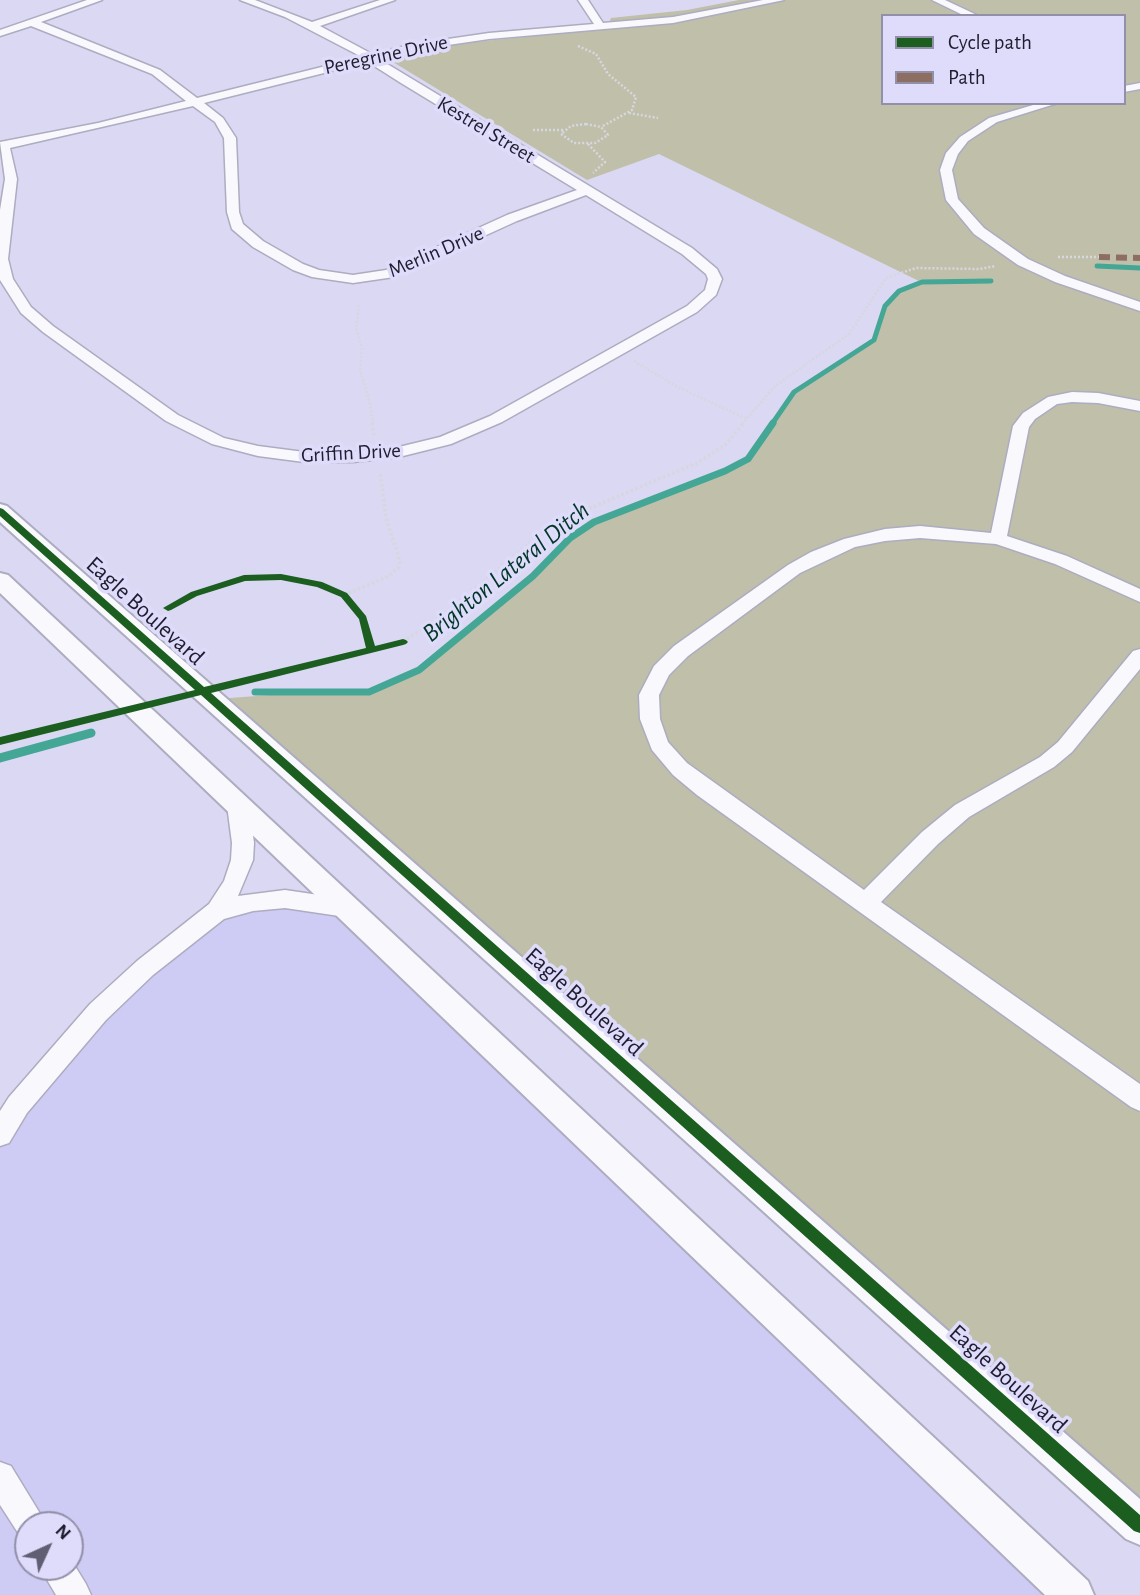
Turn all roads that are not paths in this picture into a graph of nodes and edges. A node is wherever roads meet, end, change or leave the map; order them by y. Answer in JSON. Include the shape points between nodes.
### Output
{"nodes":[{"id":1,"x":97,"y":0,"type":"edge"},
{"id":2,"x":245,"y":0,"type":"edge"},
{"id":3,"x":390,"y":0,"type":"edge"},
{"id":4,"x":583,"y":0,"type":"edge"},
{"id":5,"x":779,"y":0,"type":"edge"},
{"id":6,"x":936,"y":0,"type":"edge"},
{"id":7,"x":969,"y":14,"type":"edge"},
{"id":8,"x":33,"y":23,"type":"junction"},
{"id":9,"x":313,"y":25,"type":"junction"},
{"id":10,"x":600,"y":26,"type":"junction"},
{"id":11,"x":0,"y":33,"type":"edge"},
{"id":12,"x":369,"y":57,"type":"junction"},
{"id":13,"x":195,"y":101,"type":"junction"},
{"id":14,"x":1045,"y":105,"type":"edge"},
{"id":15,"x":2,"y":146,"type":"edge"},
{"id":16,"x":586,"y":191,"type":"junction"},
{"id":17,"x":0,"y":251,"type":"edge"},
{"id":18,"x":715,"y":279,"type":"joint"},
{"id":19,"x":1140,"y":307,"type":"edge"},
{"id":20,"x":1140,"y":406,"type":"edge"},
{"id":21,"x":0,"y":511,"type":"edge"},
{"id":22,"x":998,"y":539,"type":"junction"},
{"id":23,"x":0,"y":580,"type":"edge"},
{"id":24,"x":1140,"y":596,"type":"edge"},
{"id":25,"x":1140,"y":656,"type":"edge"},
{"id":26,"x":238,"y":805,"type":"junction"},
{"id":27,"x":865,"y":904,"type":"junction"},
{"id":28,"x":346,"y":908,"type":"junction"},
{"id":29,"x":217,"y":911,"type":"junction"},
{"id":30,"x":1140,"y":1099,"type":"edge"},
{"id":31,"x":0,"y":1134,"type":"edge"},
{"id":32,"x":0,"y":1476,"type":"edge"},
{"id":33,"x":22,"y":1511,"type":"edge"},
{"id":34,"x":1140,"y":1525,"type":"edge"},
{"id":35,"x":1074,"y":1595,"type":"edge"}],
"edges":[{"from":1,"to":8,"type":"street"},
{"from":2,"to":9,"type":"street","name":"Kestrel Street"},
{"from":3,"to":9,"type":"street"},
{"from":4,"to":10,"type":"street"},
{"from":5,"to":10,"type":"street","name":"Peregrine Drive","via":[[673,20]]},
{"from":6,"to":7,"type":"street"},
{"from":8,"to":11,"type":"street"},
{"from":8,"to":13,"type":"street","name":"Merlin Drive","via":[[156,72]]},
{"from":9,"to":12,"type":"street","name":"Kestrel Street"},
{"from":10,"to":12,"type":"street","name":"Peregrine Drive","via":[[470,38]]},
{"from":12,"to":13,"type":"street","name":"Peregrine Drive"},
{"from":12,"to":16,"type":"street","name":"Kestrel Street"},
{"from":13,"to":15,"type":"street","name":"Peregrine Drive"},
{"from":13,"to":16,"type":"street","name":"Merlin Drive","via":[[224,126],[230,138],[237,226],[258,244],[317,274],[353,279],[389,274],[523,213]]},
{"from":14,"to":19,"type":"street","via":[[993,120],[964,139],[946,170],[952,200],[979,231],[1023,262]]},
{"from":15,"to":17,"type":"street","name":"Griffin Drive","via":[[11,179]]},
{"from":16,"to":18,"type":"street","name":"Kestrel Street","via":[[696,257]]},
{"from":17,"to":18,"type":"street","name":"Griffin Drive","via":[[6,279],[36,319],[172,418],[237,446],[328,458],[411,449],[480,427],[692,309],[711,292]]},
{"from":20,"to":22,"type":"street","via":[[1072,397],[1053,400],[1029,416],[1021,426]]},
{"from":21,"to":34,"type":"street","name":"Eagle Boulevard"},
{"from":22,"to":24,"type":"street","via":[[1061,560]]},
{"from":22,"to":27,"type":"street","via":[[920,532],[885,535],[817,556],[681,651],[662,671],[649,695],[650,719],[659,745],[680,769]]},
{"from":23,"to":26,"type":"street"},
{"from":25,"to":27,"type":"street","via":[[1065,747],[1022,778],[962,811]]},
{"from":26,"to":28,"type":"street"},
{"from":26,"to":29,"type":"street","via":[[242,860]]},
{"from":27,"to":30,"type":"street"},
{"from":28,"to":29,"type":"street","via":[[285,899]]},
{"from":28,"to":35,"type":"street"},
{"from":29,"to":31,"type":"street","via":[[145,968],[99,1012],[18,1105]]},
{"from":32,"to":33,"type":"street"}]}
